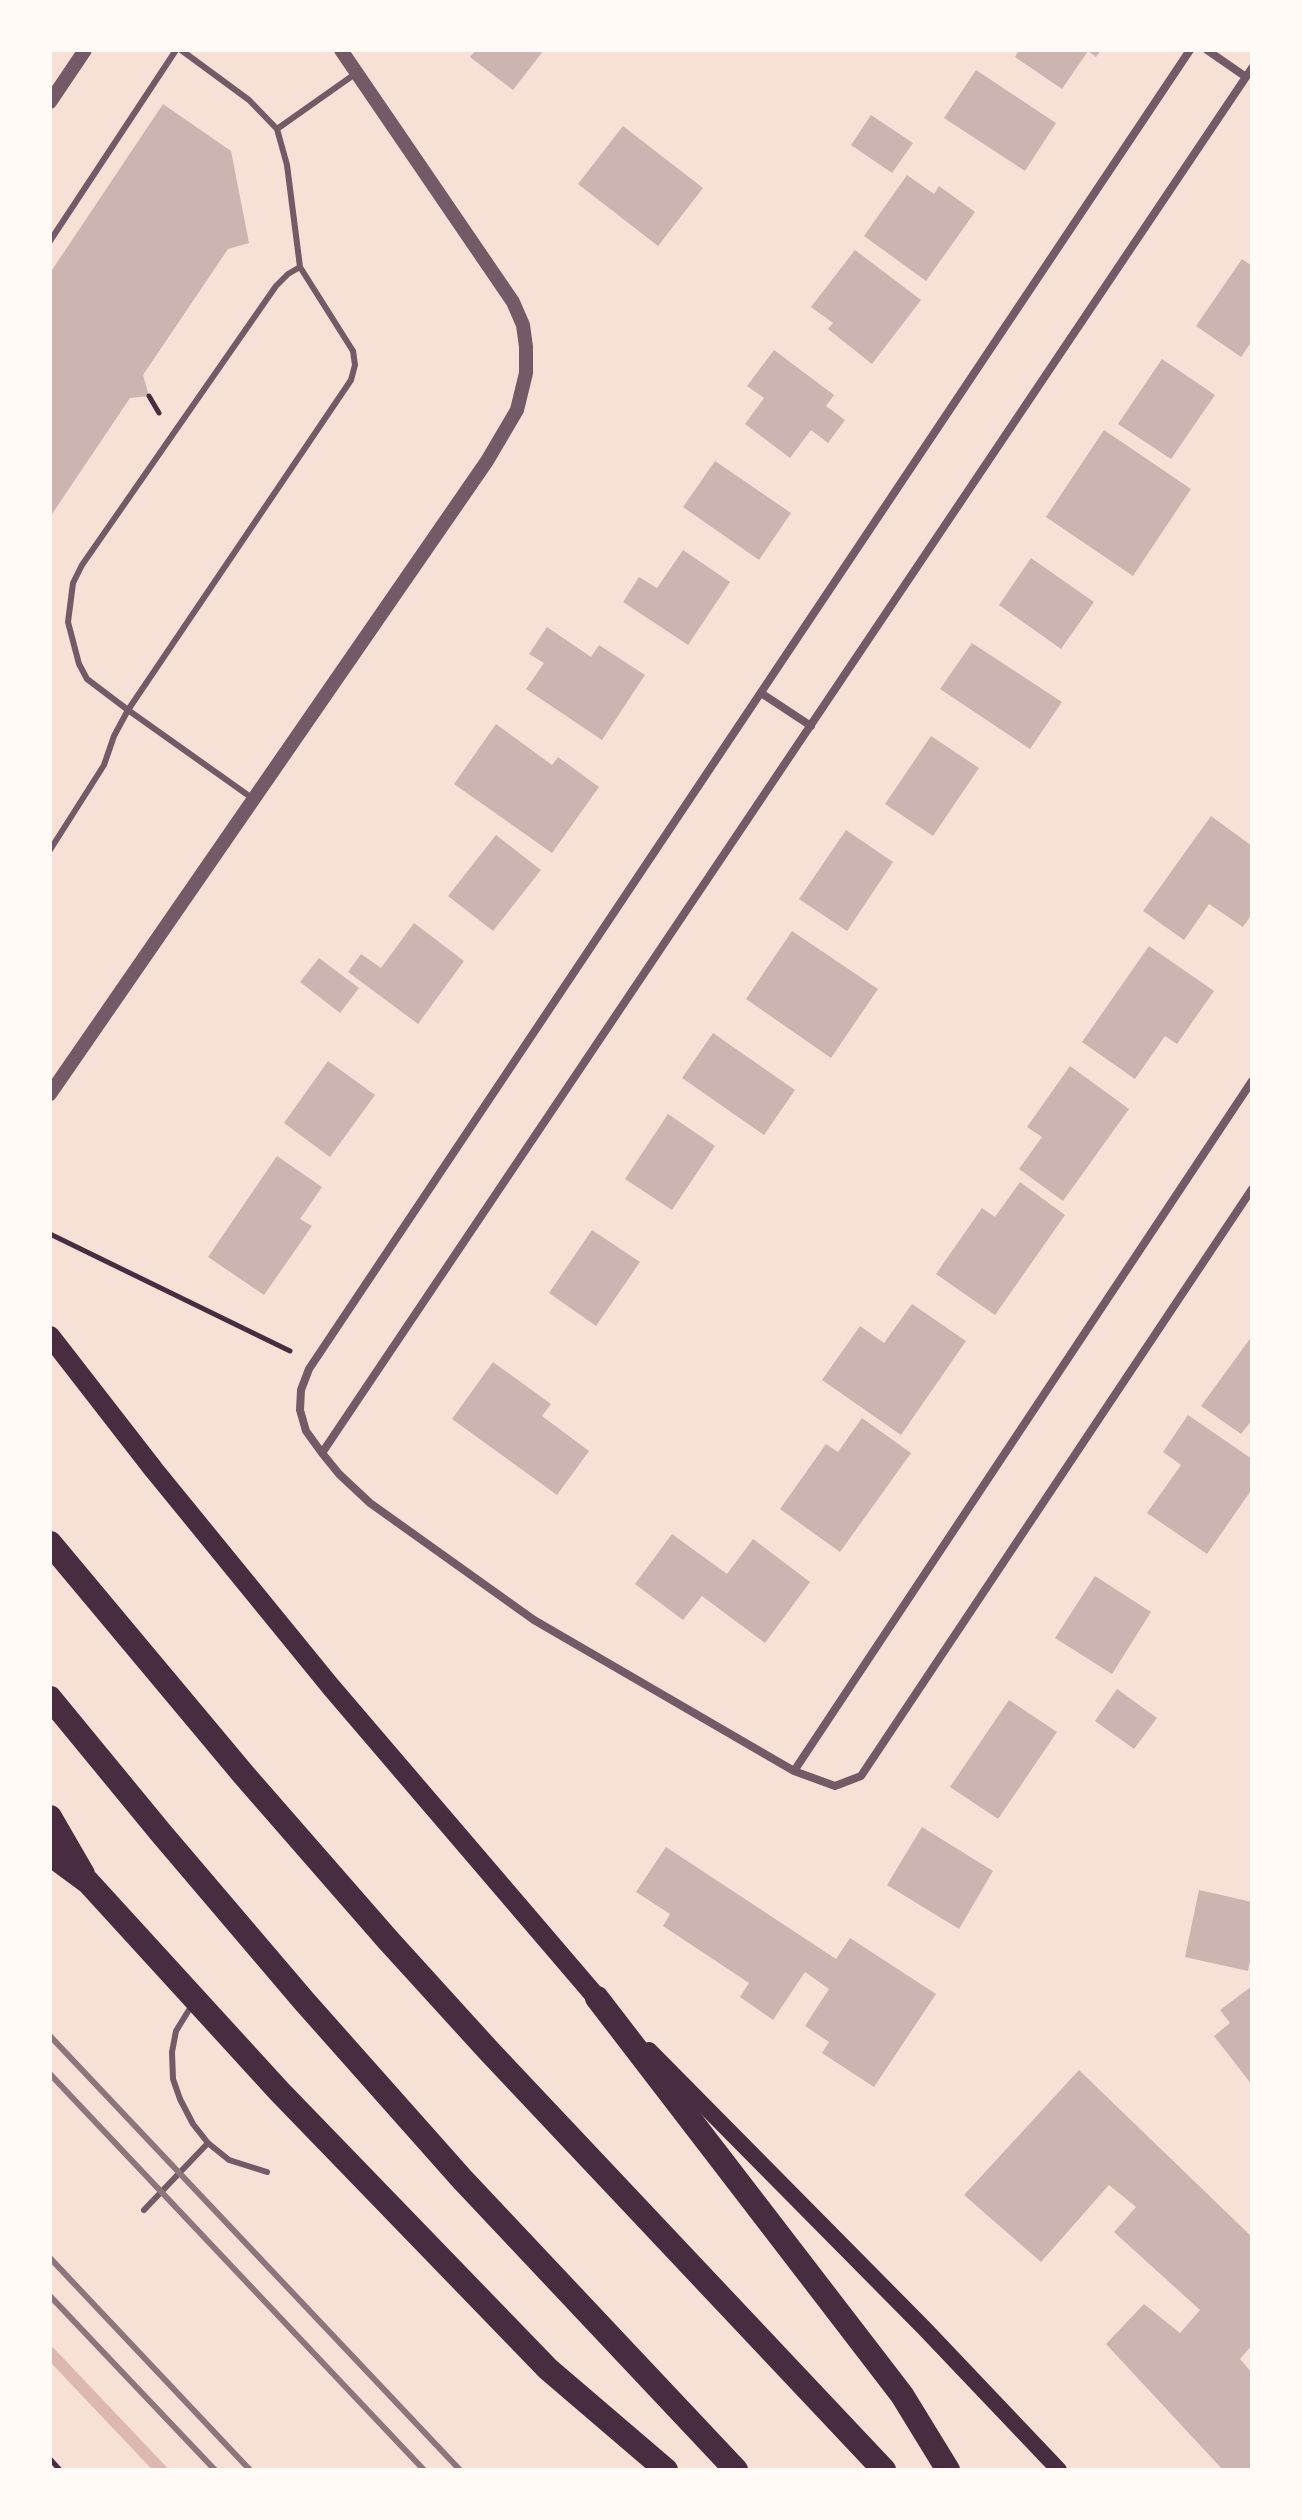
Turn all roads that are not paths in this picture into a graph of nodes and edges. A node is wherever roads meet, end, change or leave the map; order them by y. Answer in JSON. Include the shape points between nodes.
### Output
{"nodes":[{"id":1,"x":85,"y":50,"type":"edge"},
{"id":2,"x":178,"y":50,"type":"edge"},
{"id":3,"x":341,"y":50,"type":"edge"},
{"id":4,"x":1190,"y":50,"type":"edge"},
{"id":5,"x":1207,"y":50,"type":"edge"},
{"id":6,"x":1249,"y":72,"type":"edge"},
{"id":7,"x":357,"y":73,"type":"junction"},
{"id":8,"x":50,"y":102,"type":"edge"},
{"id":9,"x":277,"y":129,"type":"junction"},
{"id":10,"x":50,"y":241,"type":"edge"},
{"id":11,"x":300,"y":267,"type":"junction"},
{"id":12,"x":761,"y":693,"type":"junction"},
{"id":13,"x":128,"y":710,"type":"junction"},
{"id":14,"x":811,"y":726,"type":"junction"},
{"id":15,"x":252,"y":798,"type":"junction"},
{"id":16,"x":50,"y":850,"type":"edge"},
{"id":17,"x":1252,"y":1081,"type":"edge"},
{"id":18,"x":50,"y":1094,"type":"edge"},
{"id":19,"x":1252,"y":1189,"type":"edge"},
{"id":20,"x":50,"y":1336,"type":"edge"},
{"id":21,"x":322,"y":1453,"type":"junction"},
{"id":22,"x":50,"y":1543,"type":"edge"},
{"id":23,"x":50,"y":1698,"type":"edge"},
{"id":24,"x":794,"y":1771,"type":"junction"},
{"id":25,"x":50,"y":1817,"type":"edge"},
{"id":26,"x":50,"y":1854,"type":"edge"},
{"id":27,"x":88,"y":1882,"type":"junction"},
{"id":28,"x":597,"y":1998,"type":"junction"},
{"id":29,"x":197,"y":1999,"type":"junction"},
{"id":30,"x":208,"y":2143,"type":"junction"},
{"id":31,"x":267,"y":2172,"type":"dead end"},
{"id":32,"x":144,"y":2210,"type":"dead end"},
{"id":33,"x":666,"y":2470,"type":"edge"},
{"id":34,"x":736,"y":2470,"type":"edge"},
{"id":35,"x":884,"y":2470,"type":"edge"},
{"id":36,"x":948,"y":2470,"type":"edge"},
{"id":37,"x":1059,"y":2470,"type":"edge"}],
"edges":[{"from":1,"to":8,"type":"street"},
{"from":2,"to":9,"type":"lane","via":[[249,100]]},
{"from":2,"to":10,"type":"lane"},
{"from":3,"to":7,"type":"street"},
{"from":4,"to":12,"type":"street"},
{"from":5,"to":6,"type":"street"},
{"from":6,"to":14,"type":"street"},
{"from":7,"to":9,"type":"lane"},
{"from":7,"to":15,"type":"street","via":[[513,302],[523,325],[526,373],[504,436]]},
{"from":9,"to":11,"type":"lane"},
{"from":11,"to":13,"type":"lane","via":[[353,351],[351,380]]},
{"from":11,"to":13,"type":"lane","via":[[276,286],[73,583],[68,622],[79,664],[87,679]]},
{"from":12,"to":14,"type":"street"},
{"from":12,"to":21,"type":"street","via":[[309,1369],[300,1410],[306,1431]]},
{"from":13,"to":15,"type":"lane"},
{"from":13,"to":16,"type":"lane","via":[[104,765]]},
{"from":14,"to":21,"type":"street"},
{"from":15,"to":18,"type":"street"},
{"from":17,"to":24,"type":"street"},
{"from":19,"to":24,"type":"street","via":[[861,1776],[835,1786]]},
{"from":20,"to":28,"type":"main road","via":[[331,1687]]},
{"from":21,"to":24,"type":"street","via":[[370,1503],[534,1620]]},
{"from":22,"to":35,"type":"highway","via":[[398,1951]]},
{"from":23,"to":34,"type":"highway","via":[[304,2001],[482,2201]]},
{"from":25,"to":27,"type":"highway"},
{"from":26,"to":27,"type":"highway"},
{"from":27,"to":29,"type":"highway"},
{"from":28,"to":36,"type":"highway","via":[[902,2395]]},
{"from":28,"to":37,"type":"main road"},
{"from":29,"to":30,"type":"lane","via":[[176,2031],[173,2079],[193,2124]]},
{"from":29,"to":33,"type":"highway","via":[[548,2369]]},
{"from":30,"to":31,"type":"lane","via":[[229,2160]]},
{"from":30,"to":32,"type":"lane"}]}
